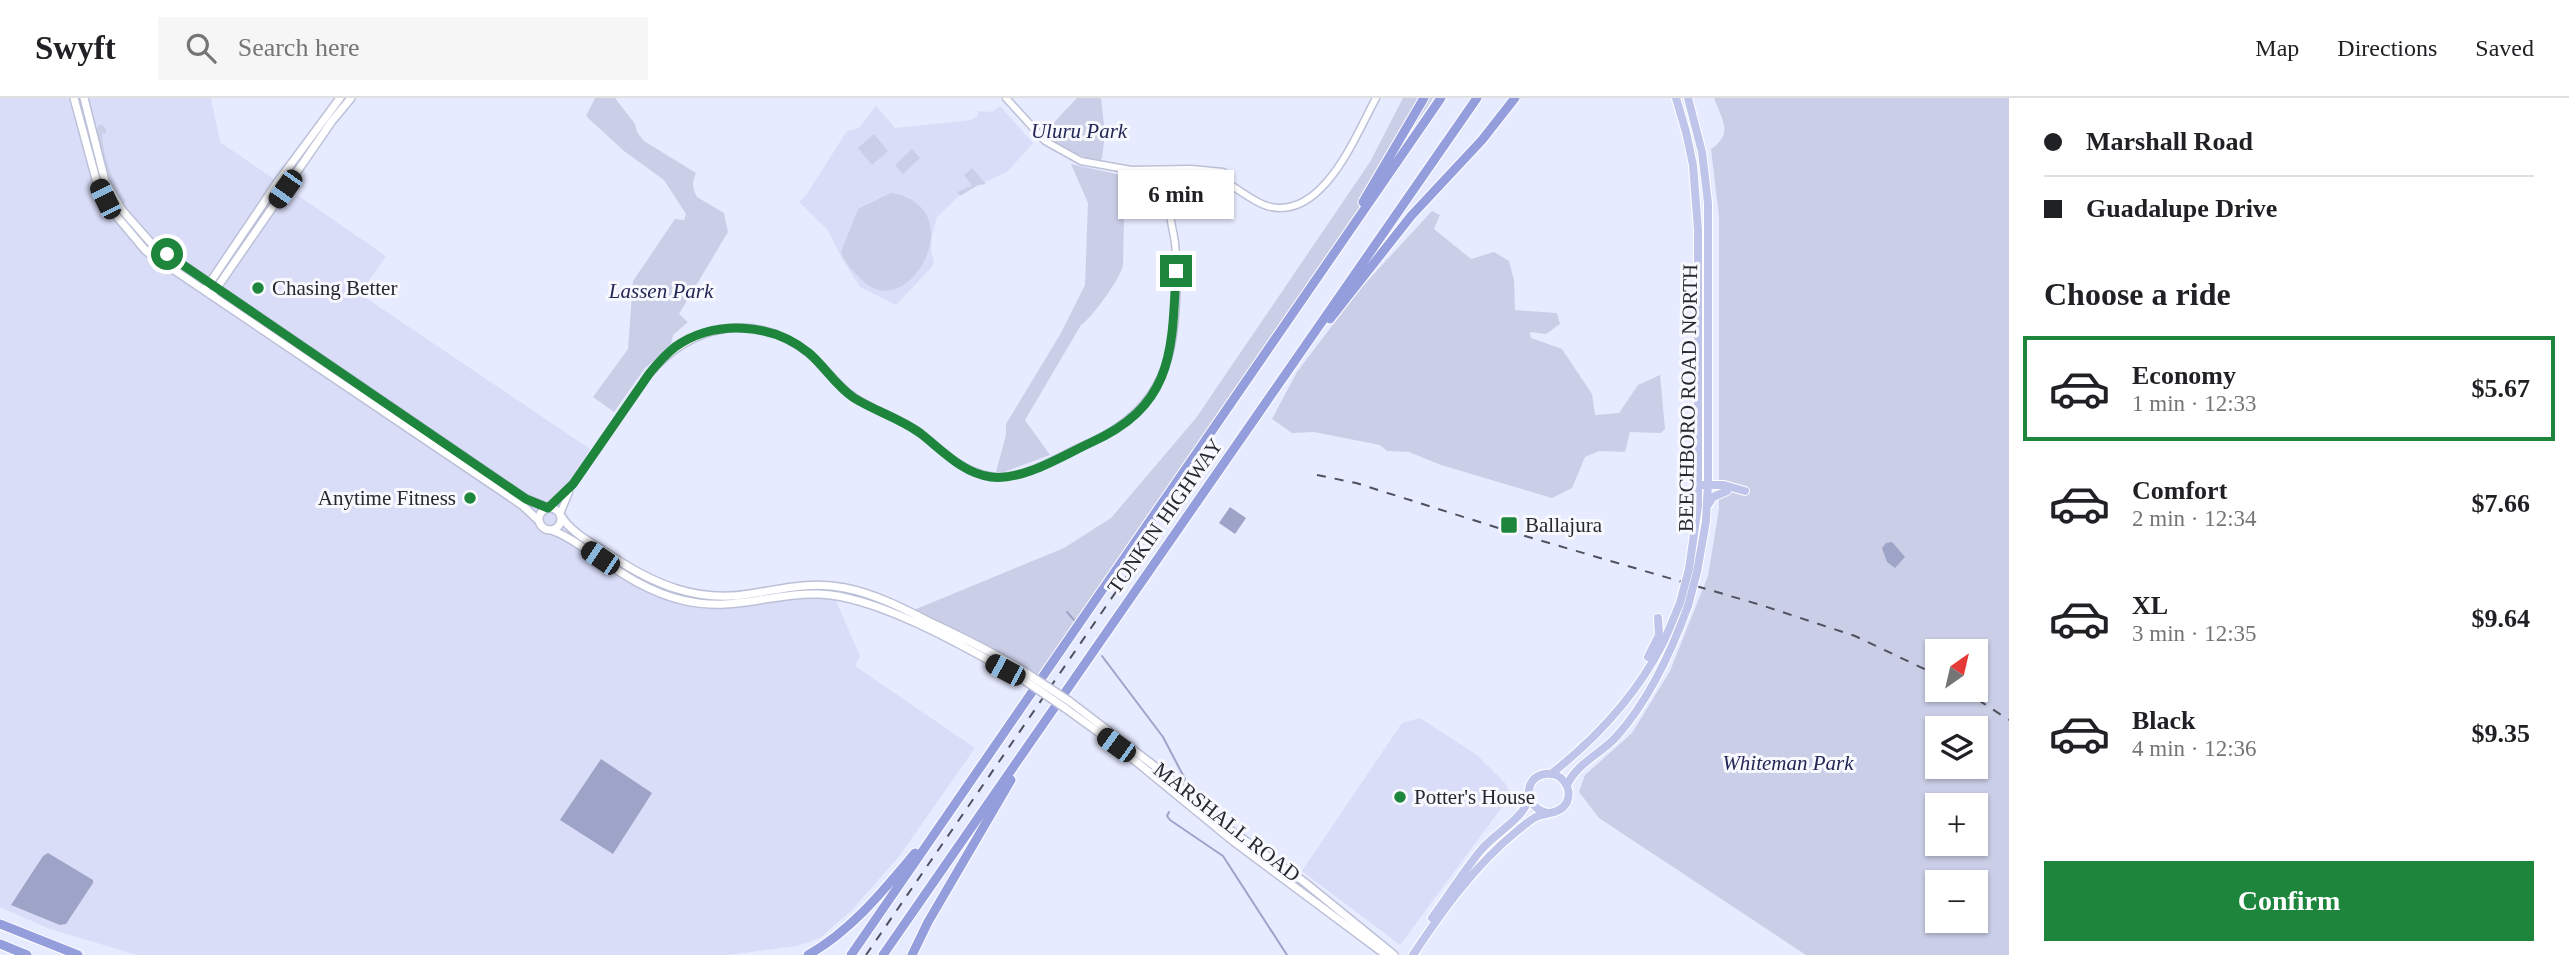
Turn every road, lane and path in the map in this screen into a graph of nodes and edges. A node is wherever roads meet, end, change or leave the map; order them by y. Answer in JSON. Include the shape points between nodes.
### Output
{"nodes":[{"id":1,"x":74,"y":98,"type":"edge"},
{"id":2,"x":84,"y":98,"type":"edge"},
{"id":3,"x":340,"y":98,"type":"edge"},
{"id":4,"x":351,"y":98,"type":"edge"},
{"id":5,"x":1006,"y":98,"type":"edge"},
{"id":6,"x":1376,"y":98,"type":"edge"},
{"id":7,"x":1424,"y":98,"type":"edge"},
{"id":8,"x":1441,"y":98,"type":"edge"},
{"id":9,"x":1477,"y":98,"type":"edge"},
{"id":10,"x":1516,"y":98,"type":"edge"},
{"id":11,"x":1676,"y":98,"type":"edge"},
{"id":12,"x":1688,"y":98,"type":"edge"},
{"id":13,"x":86,"y":124,"type":"junction"},
{"id":14,"x":1168,"y":170,"type":"junction"},
{"id":15,"x":161,"y":251,"type":"junction"},
{"id":16,"x":1334,"y":252,"type":"junction"},
{"id":17,"x":227,"y":271,"type":"junction"},
{"id":18,"x":216,"y":274,"type":"junction"},
{"id":19,"x":210,"y":290,"type":"junction"},
{"id":20,"x":228,"y":297,"type":"junction"},
{"id":21,"x":1708,"y":299,"type":"junction"},
{"id":22,"x":1698,"y":309,"type":"junction"},
{"id":23,"x":1287,"y":371,"type":"junction"},
{"id":24,"x":1709,"y":458,"type":"junction"},
{"id":25,"x":573,"y":484,"type":"junction"},
{"id":26,"x":1705,"y":486,"type":"junction"},
{"id":27,"x":1725,"y":488,"type":"junction"},
{"id":28,"x":549,"y":508,"type":"junction"},
{"id":29,"x":1706,"y":513,"type":"junction"},
{"id":30,"x":560,"y":515,"type":"junction"},
{"id":31,"x":538,"y":520,"type":"junction"},
{"id":32,"x":551,"y":530,"type":"junction"},
{"id":33,"x":1693,"y":571,"type":"junction"},
{"id":34,"x":1684,"y":605,"type":"junction"},
{"id":35,"x":1658,"y":618,"type":"dead end"},
{"id":36,"x":1026,"y":677,"type":"junction"},
{"id":37,"x":1024,"y":703,"type":"junction"},
{"id":38,"x":1067,"y":704,"type":"junction"},
{"id":39,"x":1620,"y":709,"type":"junction"},
{"id":40,"x":1047,"y":718,"type":"junction"},
{"id":41,"x":1551,"y":774,"type":"junction"},
{"id":42,"x":1567,"y":785,"type":"junction"},
{"id":43,"x":1530,"y":799,"type":"junction"},
{"id":44,"x":1549,"y":813,"type":"junction"},
{"id":45,"x":942,"y":897,"type":"junction"},
{"id":46,"x":0,"y":924,"type":"edge"},
{"id":47,"x":0,"y":944,"type":"edge"},
{"id":48,"x":27,"y":955,"type":"edge"},
{"id":49,"x":78,"y":955,"type":"edge"},
{"id":50,"x":808,"y":955,"type":"edge"},
{"id":51,"x":851,"y":955,"type":"edge"},
{"id":52,"x":883,"y":955,"type":"edge"},
{"id":53,"x":912,"y":955,"type":"edge"},
{"id":54,"x":919,"y":955,"type":"edge"},
{"id":55,"x":1386,"y":955,"type":"edge"},
{"id":56,"x":1394,"y":955,"type":"edge"},
{"id":57,"x":1406,"y":955,"type":"edge"},
{"id":58,"x":1413,"y":955,"type":"edge"}],
"edges":[{"from":1,"to":13,"type":"main road"},
{"from":2,"to":13,"type":"main road"},
{"from":3,"to":18,"type":"main road"},
{"from":4,"to":17,"type":"main road"},
{"from":5,"to":14,"type":"street","via":[[1041,137],[1071,158],[1120,169]]},
{"from":6,"to":14,"type":"street","via":[[1327,182],[1310,200],[1293,208],[1264,205],[1226,180],[1225,173]]},
{"from":7,"to":16,"type":"highway"},
{"from":8,"to":16,"type":"highway","name":"TONKIN HIGHWAY"},
{"from":9,"to":23,"type":"highway","name":"TONKIN HIGHWAY"},
{"from":10,"to":23,"type":"highway","via":[[1402,226]]},
{"from":11,"to":22,"type":"main road","name":"BEECHBORO ROAD NORTH","via":[[1693,165]]},
{"from":12,"to":21,"type":"main road","name":"BEECHBORO ROAD NORTH","via":[[1707,187]]},
{"from":13,"to":15,"type":"main road","via":[[113,197],[132,224]]},
{"from":13,"to":19,"type":"main road","via":[[97,183],[120,221],[146,251]]},
{"from":14,"to":25,"type":"street","via":[[1176,271],[1169,357],[1155,390],[1139,411],[1105,436],[1019,475],[992,477],[974,472],[901,420],[855,398],[795,343],[751,328],[723,329],[696,336],[664,357]]},
{"from":15,"to":18,"type":"main road","via":[[199,273]]},
{"from":15,"to":19,"type":"main road"},
{"from":16,"to":37,"type":"highway","name":"TONKIN HIGHWAY"},
{"from":17,"to":19,"type":"main road"},
{"from":17,"to":20,"type":"main road"},
{"from":18,"to":19,"type":"main road"},
{"from":19,"to":20,"type":"main road"},
{"from":19,"to":31,"type":"main road"},
{"from":20,"to":28,"type":"main road","via":[[526,499]]},
{"from":21,"to":22,"type":"main road","via":[[1704,316]]},
{"from":21,"to":24,"type":"main road","name":"BEECHBORO ROAD NORTH"},
{"from":22,"to":26,"type":"main road","name":"BEECHBORO ROAD NORTH"},
{"from":23,"to":40,"type":"highway","name":"TONKIN HIGHWAY"},
{"from":24,"to":26,"type":"main road","name":"BEECHBORO ROAD NORTH"},
{"from":24,"to":27,"type":"main road","via":[[1715,478]]},
{"from":25,"to":28,"type":"street"},
{"from":25,"to":30,"type":"street"},
{"from":26,"to":27,"type":"main road"},
{"from":26,"to":29,"type":"main road","name":"BEECHBORO ROAD NORTH"},
{"from":26,"to":33,"type":"main road","name":"BEECHBORO ROAD NORTH"},
{"from":27,"to":29,"type":"main road","via":[[1711,499]]},
{"from":28,"to":30,"type":"main road"},
{"from":28,"to":31,"type":"main road"},
{"from":29,"to":33,"type":"main road","name":"BEECHBORO ROAD NORTH"},
{"from":30,"to":32,"type":"main road","via":[[559,526]]},
{"from":30,"to":36,"type":"main road","name":"MARSHALL ROAD","via":[[575,531],[632,570],[672,589],[705,596],[817,585],[848,589],[914,614]]},
{"from":31,"to":32,"type":"main road"},
{"from":32,"to":36,"type":"main road","name":"MARSHALL ROAD","via":[[638,583],[670,597],[715,605],[798,594],[846,597],[911,622]]},
{"from":33,"to":34,"type":"main road","name":"BEECHBORO ROAD NORTH","bridge":true},
{"from":34,"to":39,"type":"main road","name":"BEECHBORO ROAD NORTH"},
{"from":34,"to":42,"type":"main road","name":"BEECHBORO ROAD NORTH","via":[[1670,649],[1629,721],[1575,769]]},
{"from":35,"to":39,"type":"main road","via":[[1656,643]]},
{"from":36,"to":38,"type":"main road","name":"MARSHALL ROAD","bridge":true},
{"from":37,"to":50,"type":"highway","via":[[927,838],[881,893],[851,924]]},
{"from":37,"to":51,"type":"highway","name":"TONKIN HIGHWAY"},
{"from":38,"to":55,"type":"main road","name":"MARSHALL ROAD","via":[[1233,841]]},
{"from":38,"to":56,"type":"main road","name":"MARSHALL ROAD","via":[[1157,768],[1220,823],[1303,881]]},
{"from":39,"to":41,"type":"main road","name":"BEECHBORO ROAD NORTH"},
{"from":40,"to":45,"type":"highway"},
{"from":40,"to":52,"type":"highway","name":"TONKIN HIGHWAY"},
{"from":41,"to":42,"type":"main road"},
{"from":41,"to":43,"type":"main road","via":[[1534,780]]},
{"from":42,"to":44,"type":"main road","via":[[1566,803]]},
{"from":43,"to":44,"type":"main road","via":[[1537,809]]},
{"from":43,"to":57,"type":"main road","via":[[1519,817],[1480,851]]},
{"from":44,"to":58,"type":"main road","via":[[1535,817],[1497,849]]},
{"from":45,"to":53,"type":"highway"},
{"from":45,"to":54,"type":"highway"},
{"from":46,"to":49,"type":"highway"},
{"from":47,"to":48,"type":"highway"}]}
